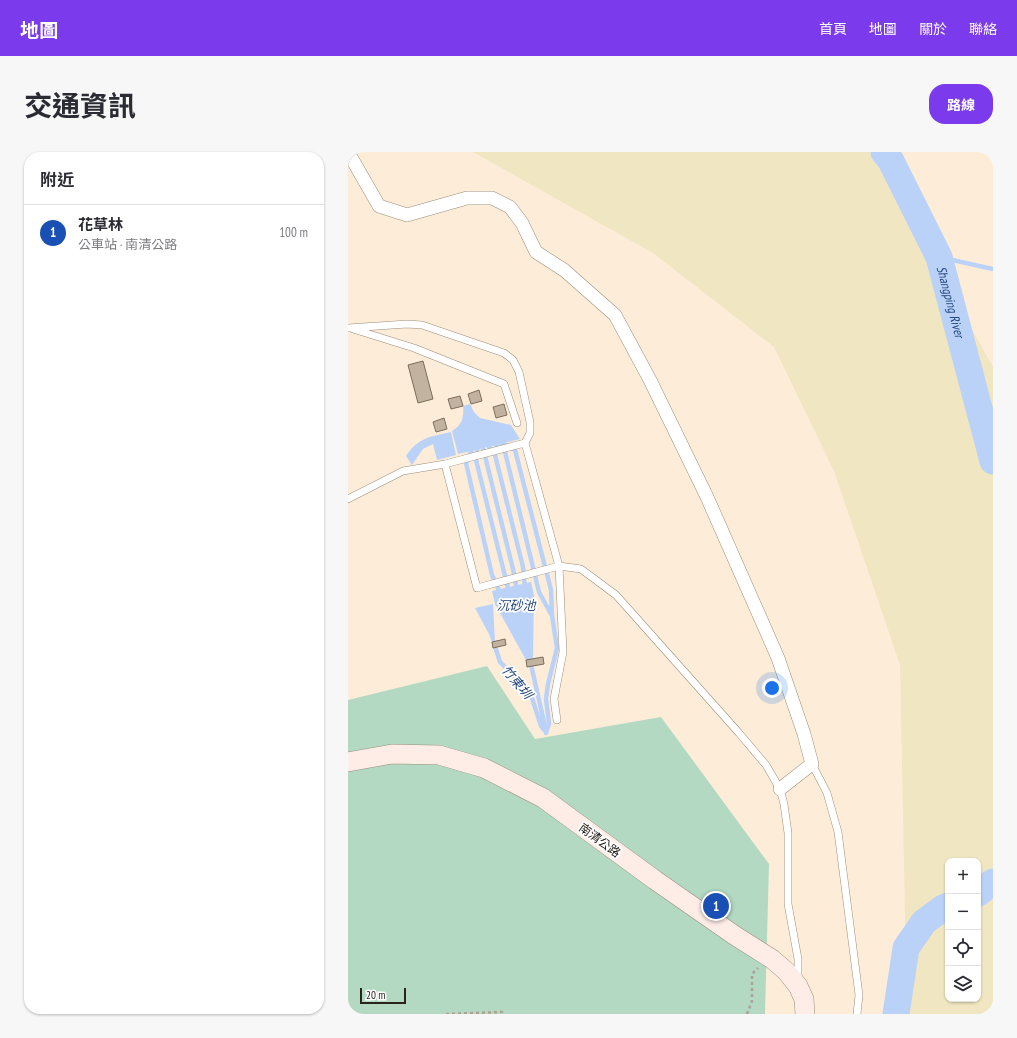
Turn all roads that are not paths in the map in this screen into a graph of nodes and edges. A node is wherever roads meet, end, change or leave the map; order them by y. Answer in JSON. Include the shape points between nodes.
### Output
{"nodes":[{"id":1,"x":348,"y":152,"type":"edge"},
{"id":2,"x":348,"y":328,"type":"edge"},
{"id":3,"x":517,"y":423,"type":"dead end"},
{"id":4,"x":525,"y":443,"type":"junction"},
{"id":5,"x":445,"y":464,"type":"junction"},
{"id":6,"x":348,"y":499,"type":"edge"},
{"id":7,"x":559,"y":566,"type":"junction"},
{"id":8,"x":557,"y":720,"type":"dead end"},
{"id":9,"x":348,"y":762,"type":"edge"},
{"id":10,"x":812,"y":764,"type":"junction"},
{"id":11,"x":780,"y":788,"type":"junction"},
{"id":12,"x":798,"y":986,"type":"junction"},
{"id":13,"x":805,"y":1014,"type":"edge"},
{"id":14,"x":857,"y":1014,"type":"edge"}],
"edges":[{"from":1,"to":10,"type":"street","via":[[379,206],[407,216],[467,198],[492,198],[510,207],[522,223],[536,252],[564,270],[616,315],[707,497],[778,658]]},
{"from":2,"to":3,"type":"lane","via":[[414,348],[504,384]]},
{"from":2,"to":4,"type":"lane","via":[[422,325],[504,353],[513,360],[519,372],[530,427]]},
{"from":4,"to":5,"type":"lane"},
{"from":4,"to":7,"type":"lane"},
{"from":5,"to":6,"type":"lane","via":[[403,471]]},
{"from":5,"to":7,"type":"lane","via":[[477,588]]},
{"from":7,"to":8,"type":"lane","via":[[563,652],[554,699]]},
{"from":7,"to":11,"type":"lane","via":[[581,569],[616,595],[739,733],[766,765]]},
{"from":9,"to":12,"type":"main road","name":"南清公路","via":[[392,754],[439,755],[484,768],[543,798],[655,880],[772,959]]},
{"from":10,"to":11,"type":"street"},
{"from":10,"to":14,"type":"lane","via":[[827,793],[838,832],[859,996]]},
{"from":11,"to":12,"type":"lane","via":[[788,832],[788,904],[798,959]]},
{"from":12,"to":13,"type":"main road","name":"南清公路","via":[[804,999]]}]}
